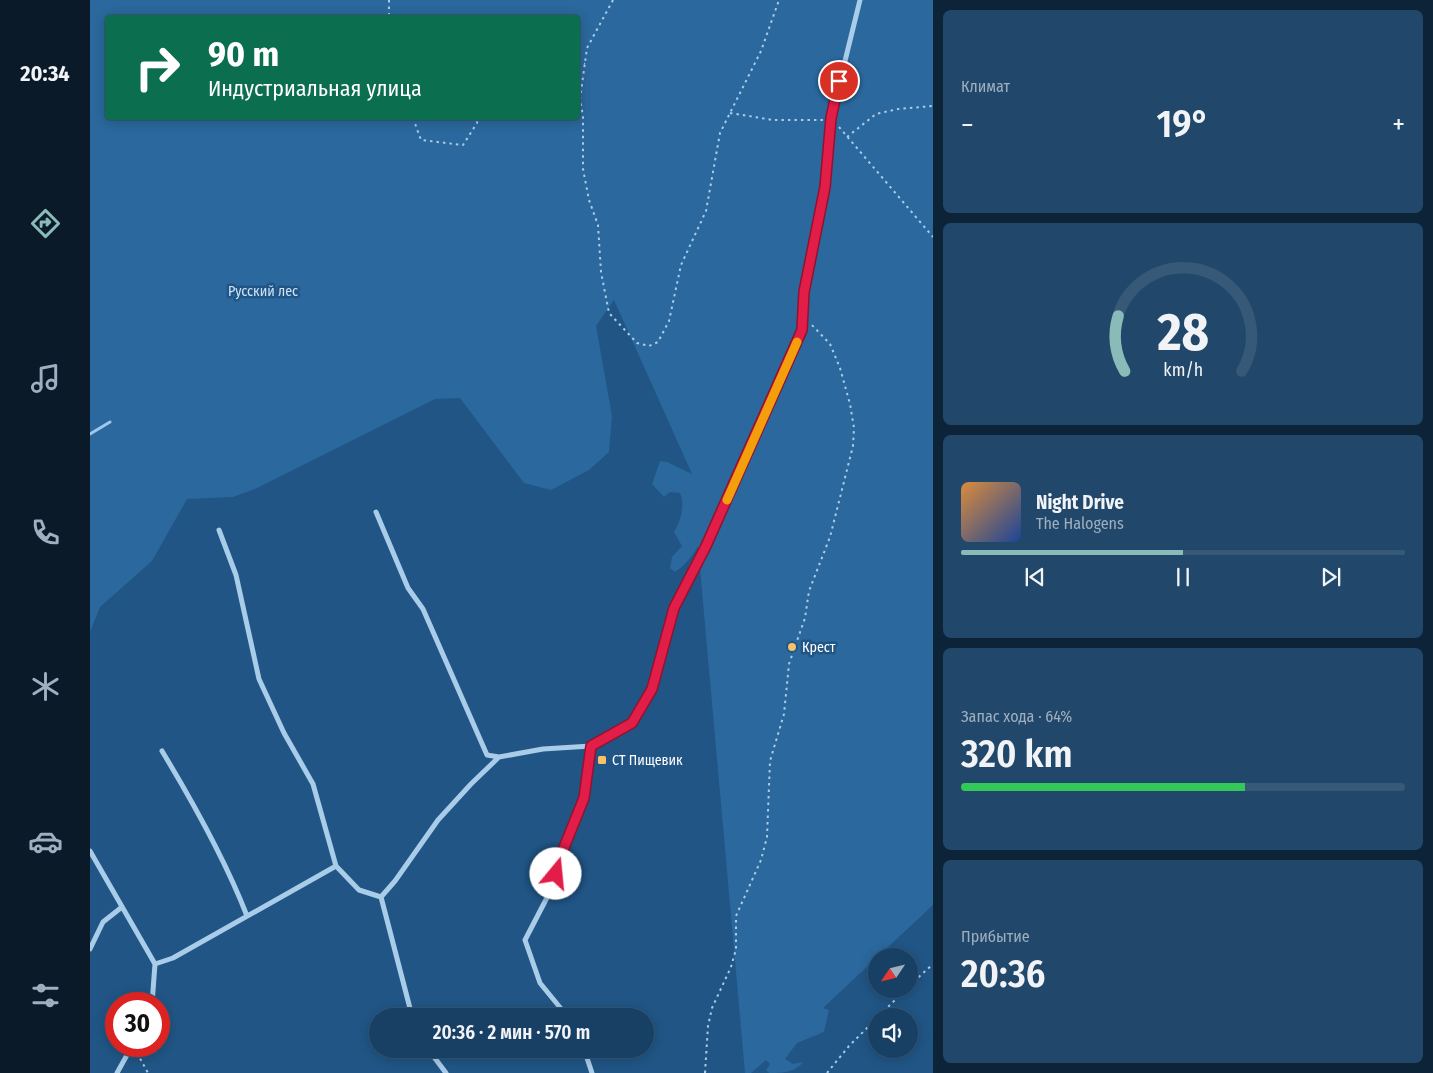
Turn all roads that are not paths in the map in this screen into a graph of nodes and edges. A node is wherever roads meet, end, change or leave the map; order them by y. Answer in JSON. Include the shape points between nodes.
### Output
{"nodes":[{"id":1,"x":860,"y":0,"type":"edge"},
{"id":2,"x":376,"y":512,"type":"dead end"},
{"id":3,"x":219,"y":530,"type":"dead end"},
{"id":4,"x":591,"y":746,"type":"junction"},
{"id":5,"x":162,"y":751,"type":"dead end"},
{"id":6,"x":499,"y":757,"type":"junction"},
{"id":7,"x":90,"y":851,"type":"edge"},
{"id":8,"x":336,"y":866,"type":"junction"},
{"id":9,"x":381,"y":897,"type":"junction"},
{"id":10,"x":122,"y":907,"type":"junction"},
{"id":11,"x":247,"y":916,"type":"junction"},
{"id":12,"x":90,"y":949,"type":"edge"},
{"id":13,"x":155,"y":964,"type":"junction"},
{"id":14,"x":153,"y":992,"type":"edge"},
{"id":15,"x":410,"y":1008,"type":"edge"},
{"id":16,"x":560,"y":1008,"type":"edge"},
{"id":17,"x":126,"y":1057,"type":"edge"},
{"id":18,"x":435,"y":1058,"type":"edge"},
{"id":19,"x":587,"y":1058,"type":"edge"},
{"id":20,"x":117,"y":1073,"type":"edge"},
{"id":21,"x":446,"y":1073,"type":"edge"},
{"id":22,"x":592,"y":1073,"type":"edge"}],
"edges":[{"from":1,"to":4,"type":"street","via":[[831,118],[825,187],[804,292],[802,330],[706,546],[674,608],[652,689],[632,723]]},
{"from":2,"to":6,"type":"street","via":[[408,588],[423,609],[488,755]]},
{"from":3,"to":8,"type":"street","via":[[236,575],[259,679],[313,784]]},
{"from":4,"to":6,"type":"street","via":[[543,749]]},
{"from":4,"to":16,"type":"street","via":[[584,798],[559,860],[552,888],[525,940],[540,983]]},
{"from":5,"to":11,"type":"street","via":[[234,883]]},
{"from":6,"to":9,"type":"street","via":[[438,820]]},
{"from":7,"to":10,"type":"street"},
{"from":8,"to":9,"type":"street","via":[[358,890]]},
{"from":8,"to":11,"type":"street"},
{"from":9,"to":15,"type":"street"},
{"from":10,"to":12,"type":"street","via":[[103,922]]},
{"from":10,"to":13,"type":"street"},
{"from":11,"to":13,"type":"street","via":[[173,958]]},
{"from":13,"to":14,"type":"street"},
{"from":17,"to":20,"type":"street"},
{"from":18,"to":21,"type":"street"},
{"from":19,"to":22,"type":"street"}]}
